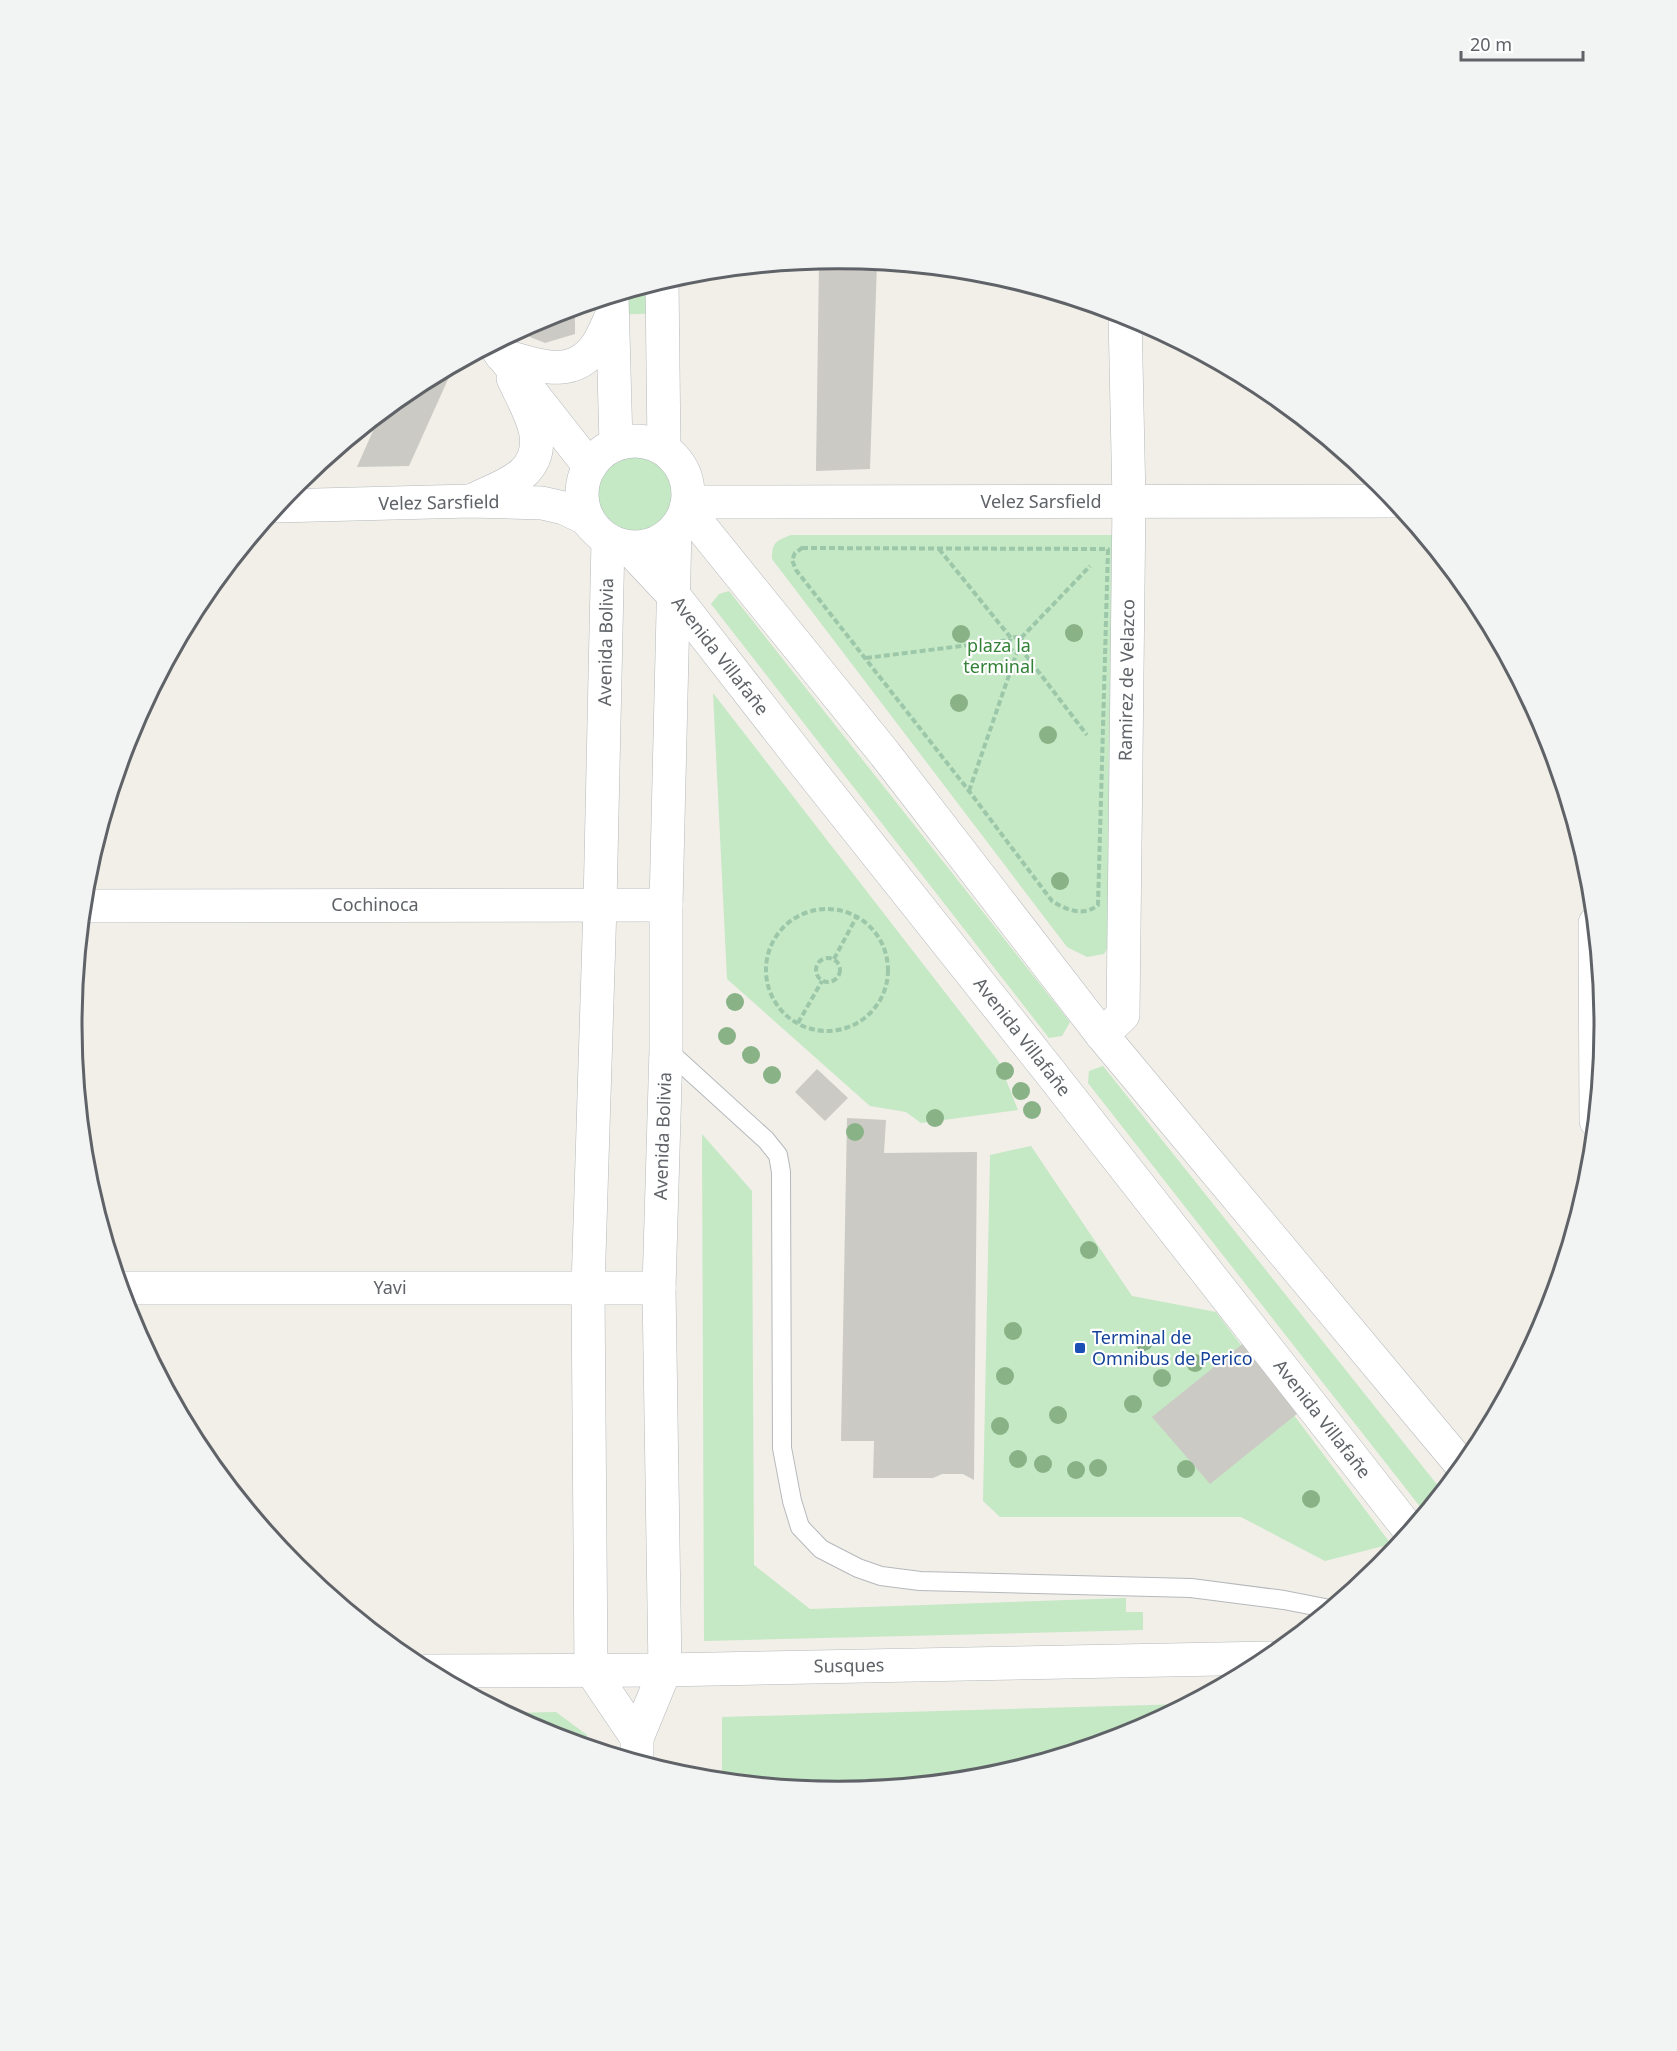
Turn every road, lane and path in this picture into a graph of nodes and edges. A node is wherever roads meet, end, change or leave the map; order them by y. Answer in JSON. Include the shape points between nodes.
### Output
{"nodes":[{"id":1,"x":662,"y":291,"type":"edge"},
{"id":2,"x":612,"y":306,"type":"edge"},
{"id":3,"x":1125,"y":326,"type":"edge"},
{"id":4,"x":498,"y":350,"type":"edge"},
{"id":5,"x":616,"y":444,"type":"junction"},
{"id":6,"x":664,"y":449,"type":"junction"},
{"id":7,"x":590,"y":467,"type":"junction"},
{"id":8,"x":470,"y":501,"type":"junction"},
{"id":9,"x":1129,"y":501,"type":"junction"},
{"id":10,"x":1382,"y":501,"type":"edge"},
{"id":11,"x":290,"y":506,"type":"edge"},
{"id":12,"x":683,"y":513,"type":"junction"},
{"id":13,"x":610,"y":538,"type":"junction"},
{"id":14,"x":938,"y":548,"type":"junction"},
{"id":15,"x":1108,"y":549,"type":"junction"},
{"id":16,"x":1100,"y":557,"type":"dead end"},
{"id":17,"x":1092,"y":565,"type":"dead end"},
{"id":18,"x":675,"y":597,"type":"junction"},
{"id":19,"x":1021,"y":638,"type":"junction"},
{"id":20,"x":1010,"y":639,"type":"junction"},
{"id":21,"x":1019,"y":650,"type":"junction"},
{"id":22,"x":866,"y":658,"type":"junction"},
{"id":23,"x":1089,"y":736,"type":"dead end"},
{"id":24,"x":1096,"y":745,"type":"dead end"},
{"id":25,"x":1102,"y":754,"type":"junction"},
{"id":26,"x":969,"y":790,"type":"junction"},
{"id":27,"x":600,"y":905,"type":"junction"},
{"id":28,"x":666,"y":905,"type":"junction"},
{"id":29,"x":92,"y":906,"type":"edge"},
{"id":30,"x":857,"y":916,"type":"junction"},
{"id":31,"x":834,"y":959,"type":"junction"},
{"id":32,"x":822,"y":981,"type":"junction"},
{"id":33,"x":798,"y":1023,"type":"junction"},
{"id":34,"x":1102,"y":1035,"type":"junction"},
{"id":35,"x":666,"y":1048,"type":"junction"},
{"id":36,"x":588,"y":1287,"type":"junction"},
{"id":37,"x":130,"y":1288,"type":"edge"},
{"id":38,"x":659,"y":1288,"type":"junction"},
{"id":39,"x":1457,"y":1460,"type":"edge"},
{"id":40,"x":1406,"y":1525,"type":"edge"},
{"id":41,"x":1321,"y":1607,"type":"edge"},
{"id":42,"x":1252,"y":1658,"type":"edge"},
{"id":43,"x":591,"y":1670,"type":"junction"},
{"id":44,"x":665,"y":1670,"type":"junction"},
{"id":45,"x":445,"y":1671,"type":"edge"},
{"id":46,"x":637,"y":1750,"type":"edge"}],
"edges":[{"from":1,"to":6,"type":"street"},
{"from":2,"to":4,"type":"street","via":[[596,346],[572,365],[546,367]]},
{"from":2,"to":5,"type":"street"},
{"from":3,"to":9,"type":"street","name":"Ramirez de Velazco"},
{"from":4,"to":7,"type":"street"},
{"from":4,"to":8,"type":"street","via":[[531,417],[538,442],[534,459],[523,473]]},
{"from":5,"to":6,"type":"street","via":[[645,441]]},
{"from":5,"to":7,"type":"street","via":[[601,453]]},
{"from":6,"to":12,"type":"street","via":[[679,463],[687,482]]},
{"from":7,"to":13,"type":"street","via":[[582,487],[584,507]]},
{"from":8,"to":11,"type":"street","name":"Velez Sarsfield"},
{"from":8,"to":13,"type":"street","name":"Velez Sarsfield","via":[[542,503],[564,508],[585,518]]},
{"from":9,"to":10,"type":"street","name":"Velez Sarsfield"},
{"from":9,"to":12,"type":"street","name":"Velez Sarsfield"},
{"from":9,"to":34,"type":"street","name":"Ramirez de Velazco","via":[[1123,1015]]},
{"from":12,"to":13,"type":"street","via":[[662,540],[646,547]]},
{"from":12,"to":18,"type":"street","name":"Avenida Bolivia"},
{"from":12,"to":34,"type":"street","via":[[885,754]]},
{"from":13,"to":18,"type":"street","name":"Avenida Villafañe"},
{"from":13,"to":27,"type":"street","name":"Avenida Bolivia"},
{"from":14,"to":15,"type":"path"},
{"from":14,"to":20,"type":"path"},
{"from":14,"to":22,"type":"path","via":[[802,548],[795,553],[792,560],[796,570]]},
{"from":15,"to":16,"type":"path"},
{"from":15,"to":25,"type":"path"},
{"from":17,"to":19,"type":"path"},
{"from":18,"to":28,"type":"street","name":"Avenida Bolivia"},
{"from":18,"to":40,"type":"street","name":"Avenida Villafañe"},
{"from":19,"to":20,"type":"path"},
{"from":19,"to":21,"type":"path","via":[[1023,645]]},
{"from":20,"to":21,"type":"path","via":[[1010,650]]},
{"from":20,"to":22,"type":"path"},
{"from":21,"to":23,"type":"path"},
{"from":21,"to":26,"type":"path"},
{"from":22,"to":26,"type":"path"},
{"from":24,"to":25,"type":"path"},
{"from":25,"to":26,"type":"path","via":[[1098,905],[1092,911],[1074,911],[1052,901]]},
{"from":27,"to":28,"type":"street","name":"Cochinoca"},
{"from":27,"to":29,"type":"street","name":"Cochinoca"},
{"from":27,"to":36,"type":"street","name":"Avenida Bolivia"},
{"from":28,"to":35,"type":"street","name":"Avenida Bolivia"},
{"from":30,"to":31,"type":"path"},
{"from":30,"to":33,"type":"path","via":[[872,928],[889,961],[882,998],[863,1019],[838,1030],[817,1030]]},
{"from":30,"to":33,"type":"path","via":[[838,909],[799,915],[784,926],[773,942],[766,960],[766,978],[782,1012]]},
{"from":31,"to":32,"type":"path","via":[[840,968],[839,976],[833,981]]},
{"from":31,"to":32,"type":"path","via":[[824,958],[816,967]]},
{"from":32,"to":33,"type":"path"},
{"from":34,"to":39,"type":"street"},
{"from":35,"to":38,"type":"street","name":"Avenida Bolivia"},
{"from":35,"to":41,"type":"lane","via":[[778,1155],[782,1448],[800,1527],[821,1549],[881,1576],[920,1581],[1191,1588]]},
{"from":36,"to":37,"type":"street","name":"Yavi"},
{"from":36,"to":38,"type":"street","name":"Yavi"},
{"from":36,"to":43,"type":"street","name":"Avenida Bolivia"},
{"from":38,"to":44,"type":"street","name":"Avenida Bolivia"},
{"from":42,"to":44,"type":"street","name":"Susques"},
{"from":43,"to":44,"type":"street","name":"Susques"},
{"from":43,"to":45,"type":"street","name":"Susques"},
{"from":43,"to":46,"type":"street","name":"Avenida Bolivia"},
{"from":44,"to":46,"type":"street","name":"Avenida Bolivia"}]}
